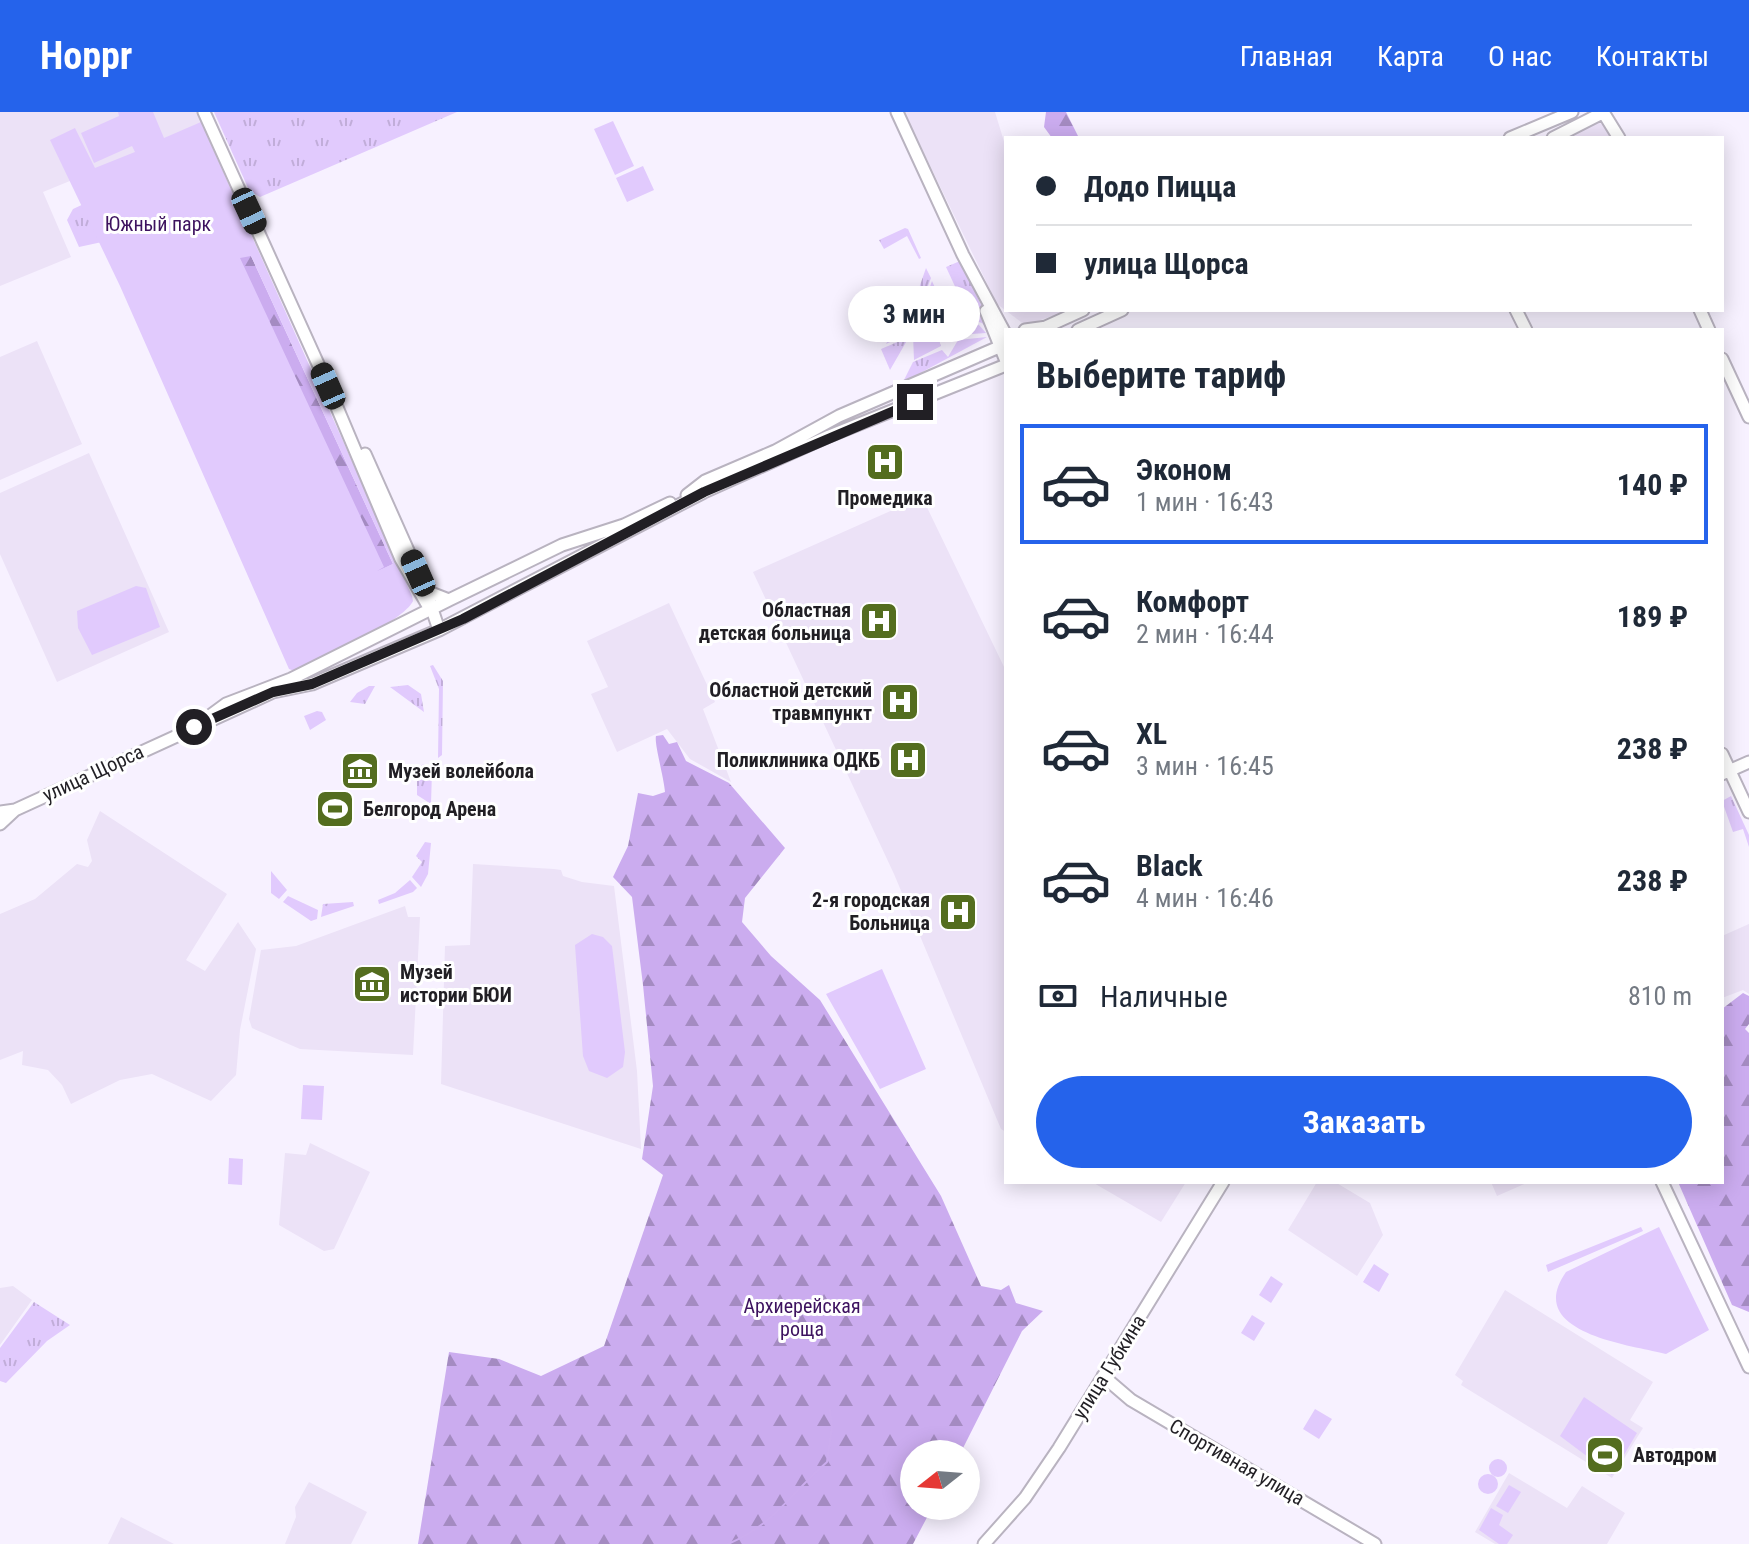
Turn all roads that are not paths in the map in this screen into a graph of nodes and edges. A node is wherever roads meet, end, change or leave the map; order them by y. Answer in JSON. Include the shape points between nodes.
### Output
{"nodes":[{"id":1,"x":204,"y":112,"type":"edge"},
{"id":2,"x":897,"y":112,"type":"edge"},
{"id":3,"x":1572,"y":112,"type":"edge"},
{"id":4,"x":1604,"y":115,"type":"edge"},
{"id":5,"x":1515,"y":136,"type":"edge"},
{"id":6,"x":1557,"y":136,"type":"edge"},
{"id":7,"x":1615,"y":136,"type":"edge"},
{"id":8,"x":963,"y":255,"type":"junction"},
{"id":9,"x":1079,"y":312,"type":"edge"},
{"id":10,"x":1118,"y":312,"type":"edge"},
{"id":11,"x":1043,"y":328,"type":"edge"},
{"id":12,"x":1082,"y":328,"type":"edge"},
{"id":13,"x":1003,"y":337,"type":"edge"},
{"id":14,"x":1724,"y":363,"type":"edge"},
{"id":15,"x":1004,"y":364,"type":"edge"},
{"id":16,"x":980,"y":376,"type":"junction"},
{"id":17,"x":1004,"y":377,"type":"edge"},
{"id":18,"x":328,"y":386,"type":"junction"},
{"id":19,"x":1749,"y":417,"type":"edge"},
{"id":20,"x":690,"y":501,"type":"junction"},
{"id":21,"x":426,"y":591,"type":"junction"},
{"id":22,"x":449,"y":600,"type":"junction"},
{"id":23,"x":431,"y":611,"type":"junction"},
{"id":24,"x":439,"y":630,"type":"junction"},
{"id":25,"x":194,"y":727,"type":"junction"},
{"id":26,"x":1749,"y":762,"type":"edge"},
{"id":27,"x":1726,"y":772,"type":"edge"},
{"id":28,"x":15,"y":810,"type":"junction"},
{"id":29,"x":0,"y":812,"type":"edge"},
{"id":30,"x":1749,"y":812,"type":"edge"},
{"id":31,"x":0,"y":824,"type":"edge"},
{"id":32,"x":1222,"y":1184,"type":"edge"},
{"id":33,"x":1663,"y":1184,"type":"edge"},
{"id":34,"x":1749,"y":1367,"type":"edge"},
{"id":35,"x":1103,"y":1376,"type":"junction"},
{"id":36,"x":984,"y":1544,"type":"edge"},
{"id":37,"x":1375,"y":1544,"type":"edge"}],
"edges":[{"from":1,"to":18,"type":"main road"},
{"from":2,"to":8,"type":"main road"},
{"from":3,"to":5,"type":"main road"},
{"from":4,"to":6,"type":"main road"},
{"from":4,"to":7,"type":"main road"},
{"from":8,"to":13,"type":"main road"},
{"from":8,"to":13,"type":"main road"},
{"from":9,"to":11,"type":"main road"},
{"from":10,"to":12,"type":"main road"},
{"from":13,"to":20,"type":"main road","via":[[705,481]]},
{"from":14,"to":19,"type":"main road"},
{"from":15,"to":16,"type":"main road"},
{"from":16,"to":17,"type":"main road"},
{"from":16,"to":20,"type":"main road","via":[[829,436]]},
{"from":18,"to":21,"type":"main road"},
{"from":18,"to":23,"type":"main road","via":[[401,559]]},
{"from":20,"to":22,"type":"main road","via":[[562,545]]},
{"from":20,"to":24,"type":"main road","name":"улица Щорса"},
{"from":21,"to":22,"type":"main road"},
{"from":21,"to":23,"type":"main road"},
{"from":22,"to":23,"type":"main road"},
{"from":23,"to":24,"type":"main road"},
{"from":23,"to":25,"type":"main road","via":[[291,679],[226,704]]},
{"from":24,"to":25,"type":"main road","name":"улица Щорса"},
{"from":25,"to":28,"type":"main road","name":"улица Щорса"},
{"from":26,"to":27,"type":"main road"},
{"from":27,"to":30,"type":"main road"},
{"from":28,"to":29,"type":"main road","name":"улица Щорса"},
{"from":28,"to":31,"type":"main road"},
{"from":32,"to":35,"type":"main road","name":"улица Губкина"},
{"from":33,"to":34,"type":"main road"},
{"from":35,"to":36,"type":"main road","name":"улица Губкина","via":[[1025,1498]]},
{"from":35,"to":37,"type":"main road","name":"Спортивная улица","via":[[1131,1400]]}]}
